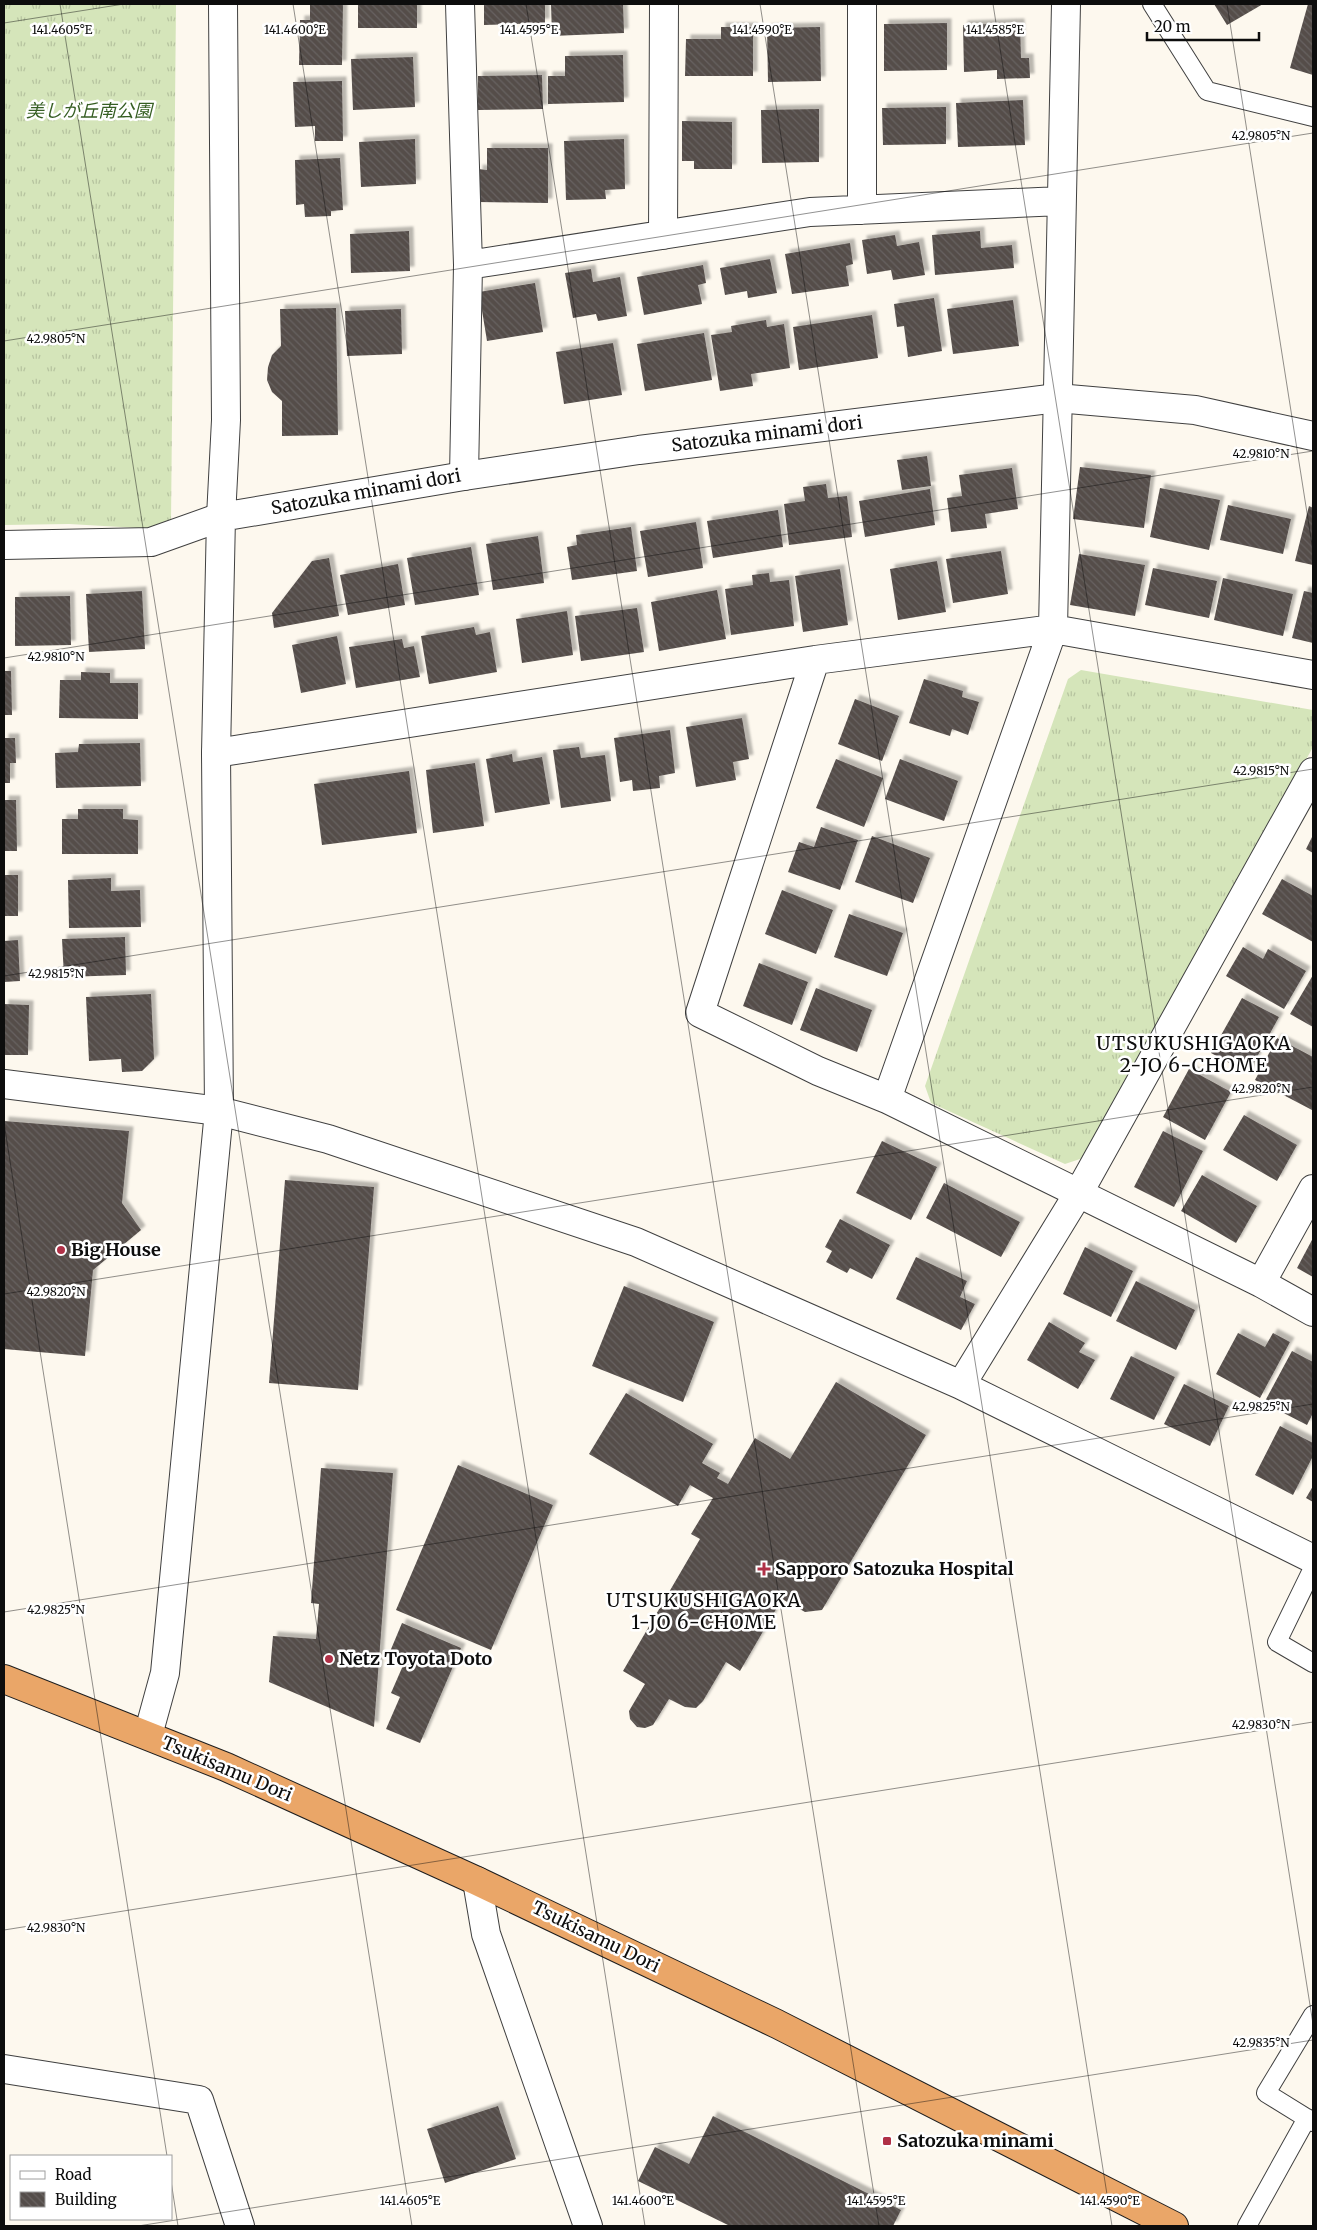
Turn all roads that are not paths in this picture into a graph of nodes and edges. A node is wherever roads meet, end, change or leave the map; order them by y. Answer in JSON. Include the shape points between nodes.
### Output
{"nodes":[{"id":1,"x":223,"y":4,"type":"edge"},
{"id":2,"x":460,"y":4,"type":"edge"},
{"id":3,"x":664,"y":4,"type":"edge"},
{"id":4,"x":862,"y":4,"type":"edge"},
{"id":5,"x":1067,"y":4,"type":"edge"},
{"id":6,"x":1152,"y":4,"type":"edge"},
{"id":7,"x":1313,"y":117,"type":"edge"},
{"id":8,"x":1061,"y":201,"type":"junction"},
{"id":9,"x":862,"y":210,"type":"junction"},
{"id":10,"x":662,"y":235,"type":"junction"},
{"id":11,"x":468,"y":265,"type":"junction"},
{"id":12,"x":1056,"y":398,"type":"junction"},
{"id":13,"x":1313,"y":436,"type":"edge"},
{"id":14,"x":464,"y":476,"type":"junction"},
{"id":15,"x":221,"y":517,"type":"junction"},
{"id":16,"x":4,"y":545,"type":"edge"},
{"id":17,"x":1053,"y":629,"type":"junction"},
{"id":18,"x":815,"y":660,"type":"junction"},
{"id":19,"x":1313,"y":674,"type":"edge"},
{"id":20,"x":216,"y":753,"type":"junction"},
{"id":21,"x":1313,"y":772,"type":"edge"},
{"id":22,"x":4,"y":1084,"type":"edge"},
{"id":23,"x":887,"y":1099,"type":"junction"},
{"id":24,"x":219,"y":1110,"type":"junction"},
{"id":25,"x":1313,"y":1189,"type":"edge"},
{"id":26,"x":1078,"y":1194,"type":"junction"},
{"id":27,"x":1261,"y":1282,"type":"junction"},
{"id":28,"x":1313,"y":1312,"type":"edge"},
{"id":29,"x":961,"y":1385,"type":"junction"},
{"id":30,"x":1313,"y":1560,"type":"edge"},
{"id":31,"x":1313,"y":1568,"type":"edge"},
{"id":32,"x":1313,"y":1663,"type":"edge"},
{"id":33,"x":4,"y":1680,"type":"edge"},
{"id":34,"x":148,"y":1735,"type":"junction"},
{"id":35,"x":478,"y":1881,"type":"junction"},
{"id":36,"x":1313,"y":2015,"type":"edge"},
{"id":37,"x":4,"y":2069,"type":"edge"},
{"id":38,"x":1310,"y":2120,"type":"edge"},
{"id":39,"x":240,"y":2226,"type":"edge"},
{"id":40,"x":588,"y":2226,"type":"edge"},
{"id":41,"x":1174,"y":2226,"type":"edge"},
{"id":42,"x":1247,"y":2226,"type":"edge"}],
"edges":[{"from":1,"to":15,"type":"street","via":[[226,420]]},
{"from":2,"to":11,"type":"street"},
{"from":3,"to":10,"type":"street"},
{"from":4,"to":9,"type":"street"},
{"from":5,"to":8,"type":"street"},
{"from":6,"to":7,"type":"lane","via":[[1207,91]]},
{"from":8,"to":9,"type":"street"},
{"from":8,"to":12,"type":"street"},
{"from":9,"to":10,"type":"street","via":[[810,212]]},
{"from":10,"to":11,"type":"street"},
{"from":11,"to":14,"type":"street"},
{"from":12,"to":13,"type":"street","name":"Satozuka minami dori","via":[[1195,410]]},
{"from":12,"to":14,"type":"street","name":"Satozuka minami dori","via":[[639,450]]},
{"from":12,"to":17,"type":"street"},
{"from":14,"to":15,"type":"street","name":"Satozuka minami dori"},
{"from":15,"to":16,"type":"street","name":"Satozuka minami dori","via":[[151,542]]},
{"from":15,"to":20,"type":"street"},
{"from":17,"to":18,"type":"street"},
{"from":17,"to":19,"type":"street"},
{"from":17,"to":23,"type":"street"},
{"from":18,"to":20,"type":"street"},
{"from":18,"to":23,"type":"street","via":[[700,1013],[818,1071]]},
{"from":20,"to":24,"type":"street"},
{"from":21,"to":26,"type":"street"},
{"from":22,"to":24,"type":"street"},
{"from":23,"to":26,"type":"street"},
{"from":24,"to":29,"type":"street","via":[[328,1139],[636,1242]]},
{"from":24,"to":34,"type":"street","via":[[165,1674]]},
{"from":25,"to":27,"type":"street"},
{"from":26,"to":27,"type":"street"},
{"from":26,"to":29,"type":"street"},
{"from":27,"to":28,"type":"street"},
{"from":29,"to":30,"type":"street"},
{"from":31,"to":32,"type":"lane","via":[[1276,1642]]},
{"from":33,"to":34,"type":"highway","name":"Tsukisamu Dori"},
{"from":34,"to":35,"type":"highway","name":"Tsukisamu Dori"},
{"from":35,"to":40,"type":"street","via":[[486,1934]]},
{"from":35,"to":41,"type":"highway","name":"Tsukisamu Dori","via":[[777,2024]]},
{"from":36,"to":38,"type":"lane","via":[[1266,2093]]},
{"from":37,"to":39,"type":"street","via":[[199,2100]]},
{"from":38,"to":42,"type":"lane"}]}
